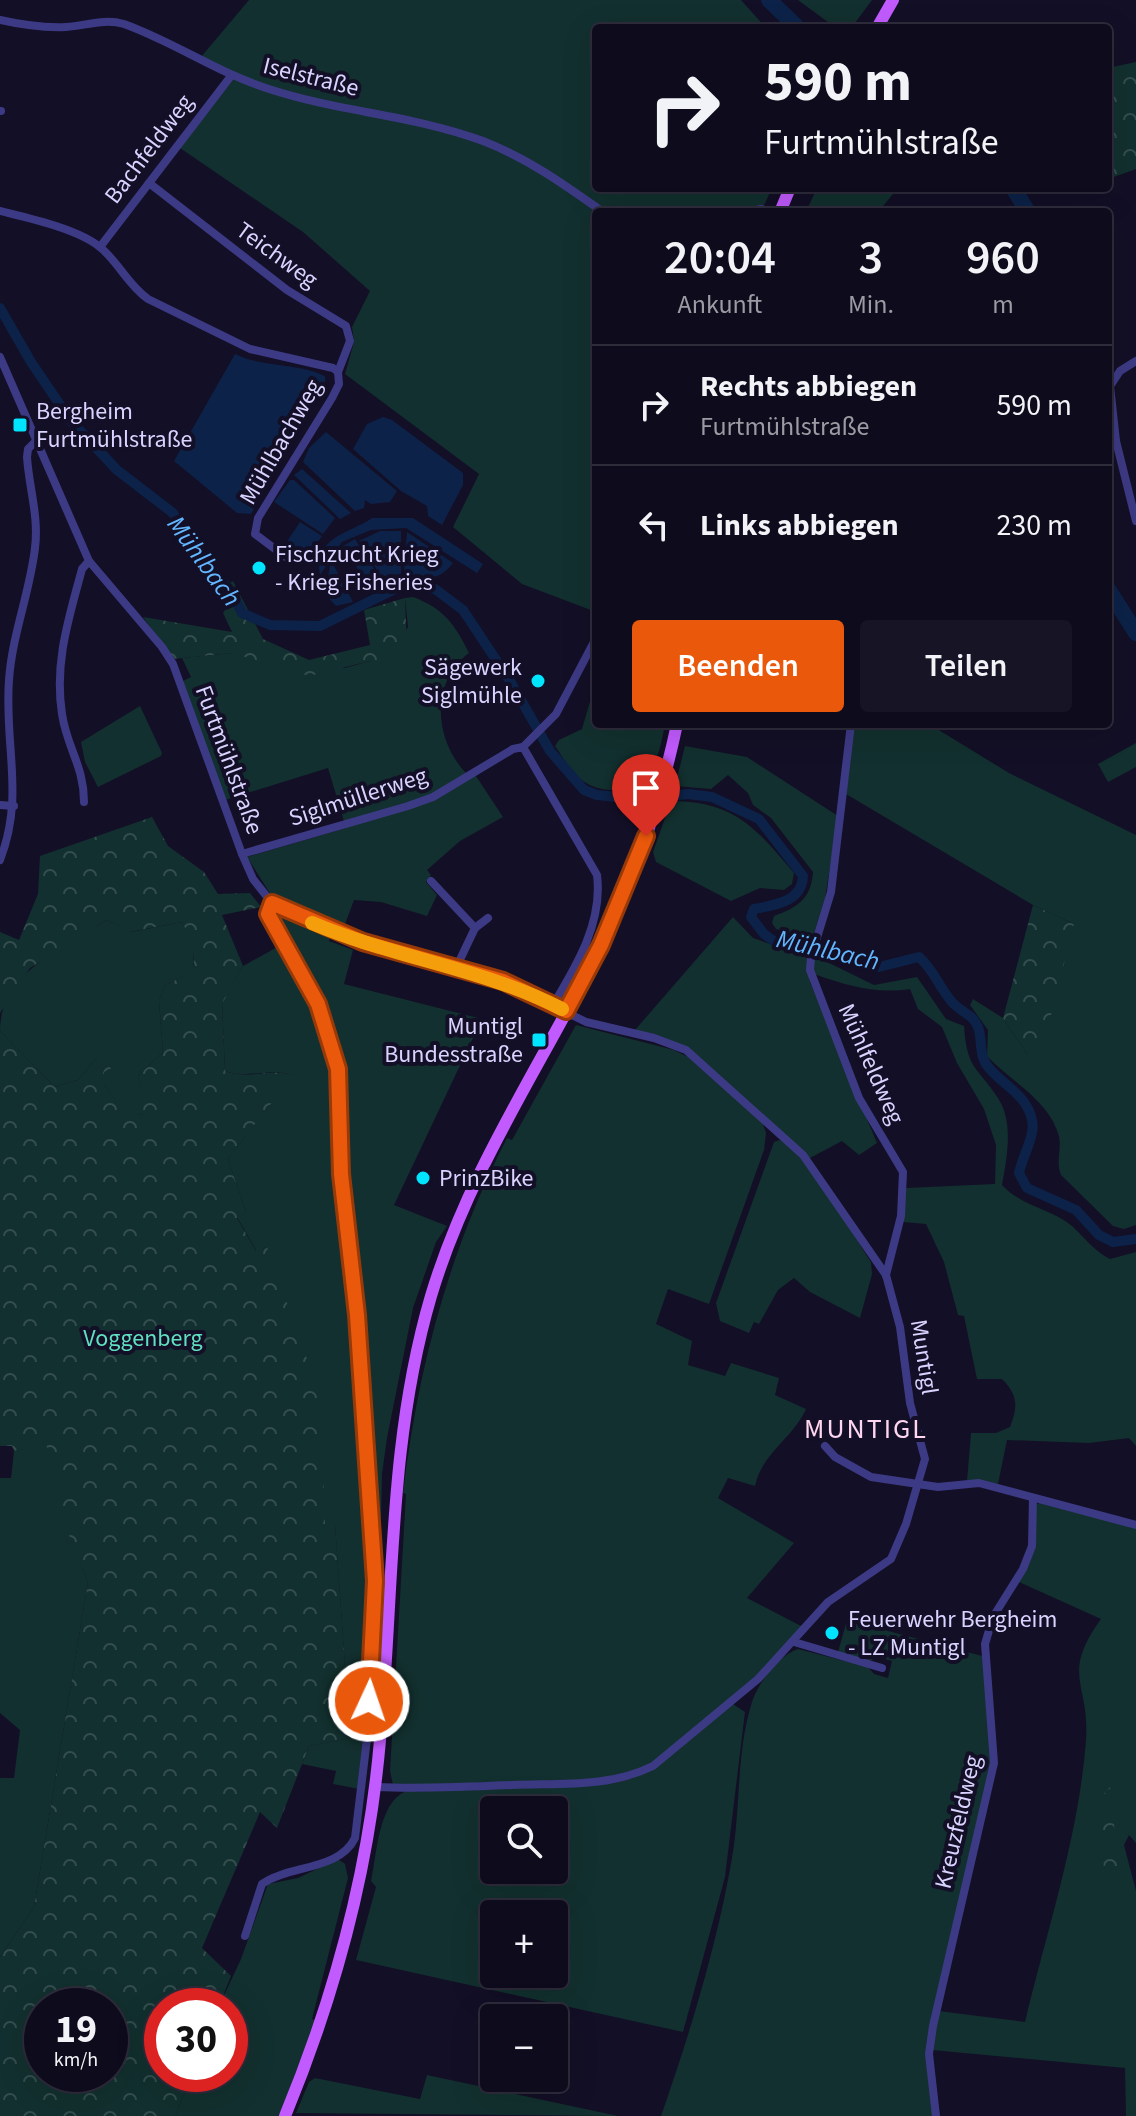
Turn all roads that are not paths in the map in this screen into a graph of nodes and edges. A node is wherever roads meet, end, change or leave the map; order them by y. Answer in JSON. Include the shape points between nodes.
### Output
{"nodes":[{"id":1,"x":893,"y":0,"type":"edge"},
{"id":2,"x":0,"y":20,"type":"edge"},
{"id":3,"x":879,"y":24,"type":"edge"},
{"id":4,"x":231,"y":76,"type":"junction"},
{"id":5,"x":149,"y":183,"type":"junction"},
{"id":6,"x":597,"y":208,"type":"edge"},
{"id":7,"x":0,"y":211,"type":"edge"},
{"id":8,"x":100,"y":247,"type":"junction"},
{"id":9,"x":0,"y":357,"type":"edge"},
{"id":10,"x":1136,"y":361,"type":"edge"},
{"id":11,"x":338,"y":372,"type":"junction"},
{"id":12,"x":1112,"y":383,"type":"edge"},
{"id":13,"x":36,"y":441,"type":"junction"},
{"id":14,"x":1112,"y":442,"type":"edge"},
{"id":15,"x":1136,"y":521,"type":"edge"},
{"id":16,"x":89,"y":561,"type":"junction"},
{"id":17,"x":291,"y":561,"type":"dead end"},
{"id":18,"x":592,"y":646,"type":"edge"},
{"id":19,"x":676,"y":728,"type":"edge"},
{"id":20,"x":851,"y":728,"type":"edge"},
{"id":21,"x":523,"y":747,"type":"junction"},
{"id":22,"x":84,"y":802,"type":"dead end"},
{"id":23,"x":0,"y":805,"type":"edge"},
{"id":24,"x":14,"y":806,"type":"junction"},
{"id":25,"x":242,"y":854,"type":"junction"},
{"id":26,"x":0,"y":860,"type":"edge"},
{"id":27,"x":431,"y":881,"type":"dead end"},
{"id":28,"x":272,"y":903,"type":"junction"},
{"id":29,"x":488,"y":918,"type":"dead end"},
{"id":30,"x":475,"y":928,"type":"junction"},
{"id":31,"x":456,"y":968,"type":"junction"},
{"id":32,"x":553,"y":1005,"type":"junction"},
{"id":33,"x":566,"y":1011,"type":"junction"},
{"id":34,"x":886,"y":1275,"type":"junction"},
{"id":35,"x":825,"y":1446,"type":"dead end"},
{"id":36,"x":919,"y":1484,"type":"junction"},
{"id":37,"x":1033,"y":1498,"type":"junction"},
{"id":38,"x":1136,"y":1525,"type":"edge"},
{"id":39,"x":794,"y":1642,"type":"junction"},
{"id":40,"x":882,"y":1668,"type":"dead end"},
{"id":41,"x":376,"y":1787,"type":"junction"},
{"id":42,"x":245,"y":1936,"type":"dead end"},
{"id":43,"x":285,"y":2116,"type":"edge"},
{"id":44,"x":936,"y":2116,"type":"edge"}],
"edges":[{"from":1,"to":3,"type":"main road"},
{"from":2,"to":4,"type":"street","name":"Iselstraße","via":[[66,27],[110,20]]},
{"from":4,"to":5,"type":"street","name":"Bachfeldweg"},
{"from":4,"to":6,"type":"street","name":"Iselstraße","via":[[288,95],[480,140],[524,159]]},
{"from":5,"to":8,"type":"street","name":"Bachfeldweg"},
{"from":5,"to":11,"type":"street","name":"Teichweg","via":[[287,290],[346,326],[350,341]]},
{"from":7,"to":8,"type":"street","name":"Mühlbachweg"},
{"from":8,"to":11,"type":"street","name":"Mühlbachweg","via":[[136,290],[165,308],[250,349]]},
{"from":9,"to":13,"type":"street","name":"Furtmühlstraße"},
{"from":10,"to":12,"type":"street"},
{"from":11,"to":17,"type":"street","name":"Mühlbachweg","via":[[332,398],[258,518],[255,534]]},
{"from":13,"to":16,"type":"street","name":"Furtmühlstraße"},
{"from":13,"to":24,"type":"street","via":[[27,457],[37,523],[35,547],[7,709]]},
{"from":14,"to":15,"type":"street"},
{"from":16,"to":22,"type":"street","via":[[82,569],[59,655],[62,713],[84,776]]},
{"from":16,"to":25,"type":"street","name":"Furtmühlstraße","via":[[173,664]]},
{"from":18,"to":21,"type":"street","name":"Siglmüllerweg","via":[[556,714]]},
{"from":19,"to":33,"type":"main road","via":[[655,810],[622,899]]},
{"from":20,"to":34,"type":"street","name":"Mühlfeldweg","via":[[833,878],[811,957],[813,981],[859,1098],[903,1172],[901,1216]]},
{"from":21,"to":25,"type":"street","name":"Siglmüllerweg","via":[[421,802]]},
{"from":21,"to":32,"type":"street","via":[[597,875],[599,891],[588,940]]},
{"from":23,"to":24,"type":"street"},
{"from":24,"to":26,"type":"street"},
{"from":25,"to":28,"type":"street","name":"Furtmühlstraße"},
{"from":27,"to":30,"type":"street"},
{"from":28,"to":31,"type":"street","via":[[353,939]]},
{"from":28,"to":42,"type":"street","via":[[268,914],[318,1004],[338,1069],[375,1626],[355,1838],[350,1849],[262,1884]]},
{"from":29,"to":30,"type":"street"},
{"from":30,"to":31,"type":"street"},
{"from":31,"to":32,"type":"street","via":[[503,981]]},
{"from":32,"to":33,"type":"street"},
{"from":33,"to":34,"type":"street","name":"Muntigl","via":[[586,1022],[686,1050],[713,1072],[803,1155]]},
{"from":33,"to":41,"type":"main road","via":[[499,1131],[432,1293],[400,1437]]},
{"from":34,"to":36,"type":"street","name":"Muntigl","via":[[924,1450]]},
{"from":35,"to":36,"type":"street","via":[[871,1477]]},
{"from":36,"to":37,"type":"street","via":[[979,1483]]},
{"from":36,"to":39,"type":"street","name":"Muntigl","via":[[891,1559],[828,1602]]},
{"from":37,"to":38,"type":"street"},
{"from":37,"to":44,"type":"street","name":"Kreuzfeldweg","via":[[1032,1546],[993,1617],[985,1644],[994,1763],[933,2026],[929,2054]]},
{"from":39,"to":40,"type":"street"},
{"from":39,"to":41,"type":"street","name":"Muntigl","via":[[758,1679],[633,1776],[593,1783]]},
{"from":41,"to":43,"type":"main road","via":[[343,1950]]}]}
